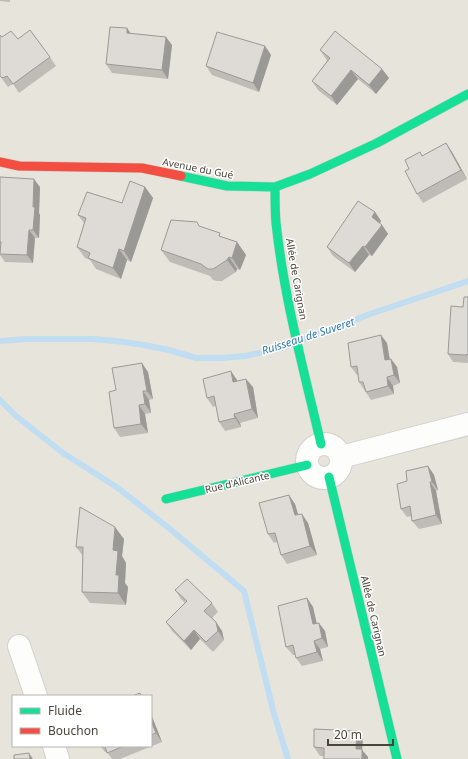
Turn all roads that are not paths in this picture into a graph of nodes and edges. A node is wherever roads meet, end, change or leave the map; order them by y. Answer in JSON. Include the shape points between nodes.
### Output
{"nodes":[{"id":1,"x":468,"y":94,"type":"edge"},
{"id":2,"x":0,"y":162,"type":"edge"},
{"id":3,"x":275,"y":187,"type":"junction"},
{"id":4,"x":468,"y":424,"type":"edge"},
{"id":5,"x":321,"y":444,"type":"junction"},
{"id":6,"x":341,"y":457,"type":"junction"},
{"id":7,"x":307,"y":466,"type":"junction"},
{"id":8,"x":329,"y":477,"type":"junction"},
{"id":9,"x":166,"y":499,"type":"dead end"},
{"id":10,"x":19,"y":646,"type":"dead end"},
{"id":11,"x":36,"y":695,"type":"edge"},
{"id":12,"x":54,"y":747,"type":"edge"},
{"id":13,"x":58,"y":759,"type":"edge"},
{"id":14,"x":397,"y":759,"type":"edge"}],
"edges":[{"from":1,"to":3,"type":"street","name":"Avenue du Gué","via":[[377,142],[310,174]]},
{"from":2,"to":3,"type":"street","name":"Avenue du Gué","via":[[19,166],[142,168],[227,186]]},
{"from":3,"to":5,"type":"street","name":"Allée de Carignan","via":[[282,269]]},
{"from":4,"to":6,"type":"street"},
{"from":5,"to":6,"type":"street","via":[[336,448]]},
{"from":5,"to":7,"type":"street","via":[[311,449],[306,460]]},
{"from":6,"to":8,"type":"street","via":[[337,472]]},
{"from":7,"to":8,"type":"street","via":[[313,475]]},
{"from":7,"to":9,"type":"street","name":"Rue d'Alicante"},
{"from":8,"to":14,"type":"street","name":"Allée de Carignan"},
{"from":10,"to":11,"type":"street"},
{"from":12,"to":13,"type":"street"}]}
